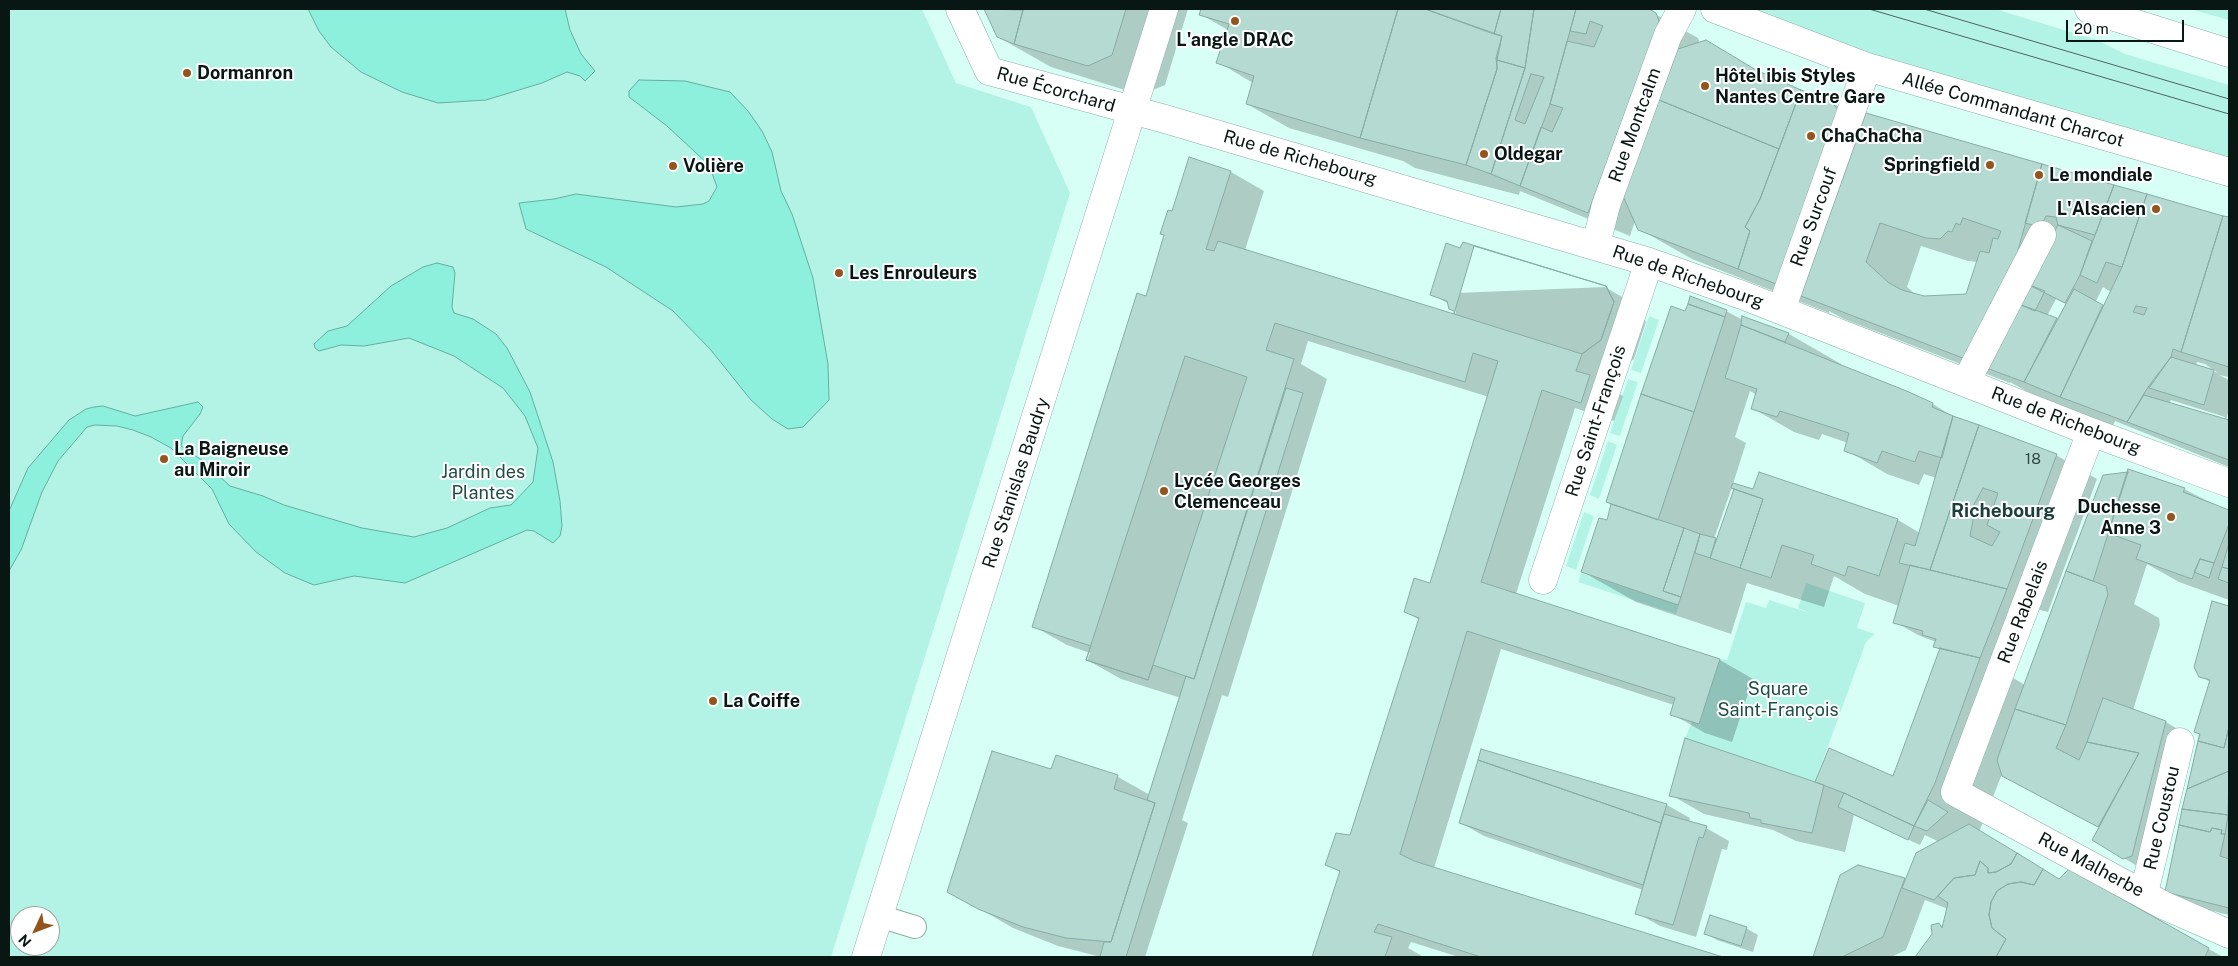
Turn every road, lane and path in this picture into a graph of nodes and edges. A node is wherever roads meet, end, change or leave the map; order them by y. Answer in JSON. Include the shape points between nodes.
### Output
{"nodes":[{"id":1,"x":960,"y":9,"type":"edge"},
{"id":2,"x":1164,"y":9,"type":"edge"},
{"id":3,"x":1682,"y":9,"type":"edge"},
{"id":4,"x":1715,"y":9,"type":"edge"},
{"id":5,"x":2089,"y":9,"type":"edge"},
{"id":6,"x":2229,"y":53,"type":"edge"},
{"id":7,"x":1867,"y":67,"type":"junction"},
{"id":8,"x":1132,"y":111,"type":"junction"},
{"id":9,"x":2229,"y":172,"type":"edge"},
{"id":10,"x":2042,"y":235,"type":"dead end"},
{"id":11,"x":1596,"y":244,"type":"junction"},
{"id":12,"x":1649,"y":262,"type":"junction"},
{"id":13,"x":1781,"y":310,"type":"junction"},
{"id":14,"x":1966,"y":382,"type":"junction"},
{"id":15,"x":2091,"y":432,"type":"junction"},
{"id":16,"x":2229,"y":483,"type":"edge"},
{"id":17,"x":1543,"y":580,"type":"dead end"},
{"id":18,"x":2180,"y":742,"type":"dead end"},
{"id":19,"x":1955,"y":792,"type":"joint"},
{"id":20,"x":2144,"y":893,"type":"junction"},
{"id":21,"x":879,"y":916,"type":"junction"},
{"id":22,"x":915,"y":927,"type":"dead end"},
{"id":23,"x":2229,"y":934,"type":"edge"},
{"id":24,"x":866,"y":957,"type":"edge"}],
"edges":[{"from":1,"to":8,"type":"street","name":"Rue Écorchard","via":[[989,71]]},
{"from":2,"to":8,"type":"street","name":"Rue Stanislas Baudry"},
{"from":3,"to":11,"type":"street","name":"Rue Montcalm","via":[[1668,35],[1606,204]]},
{"from":4,"to":7,"type":"street","name":"Allée Commandant Charcot"},
{"from":5,"to":6,"type":"street"},
{"from":7,"to":9,"type":"street","name":"Allée Commandant Charcot"},
{"from":7,"to":13,"type":"street","name":"Rue Surcouf"},
{"from":8,"to":11,"type":"street","name":"Rue de Richebourg"},
{"from":8,"to":21,"type":"street","name":"Rue Stanislas Baudry"},
{"from":10,"to":14,"type":"street"},
{"from":11,"to":12,"type":"street","name":"Rue de Richebourg"},
{"from":12,"to":13,"type":"street","name":"Rue de Richebourg"},
{"from":12,"to":17,"type":"street","name":"Rue Saint-François"},
{"from":13,"to":14,"type":"street","name":"Rue de Richebourg"},
{"from":14,"to":15,"type":"street","name":"Rue de Richebourg"},
{"from":15,"to":16,"type":"street","name":"Rue de Richebourg"},
{"from":15,"to":19,"type":"street","name":"Rue Rabelais"},
{"from":18,"to":20,"type":"street","name":"Rue Coustou"},
{"from":19,"to":20,"type":"street","name":"Rue Malherbe"},
{"from":20,"to":23,"type":"street","name":"Rue Malherbe","via":[[2163,905]]},
{"from":21,"to":22,"type":"lane"},
{"from":21,"to":24,"type":"street","name":"Rue Stanislas Baudry"}]}
